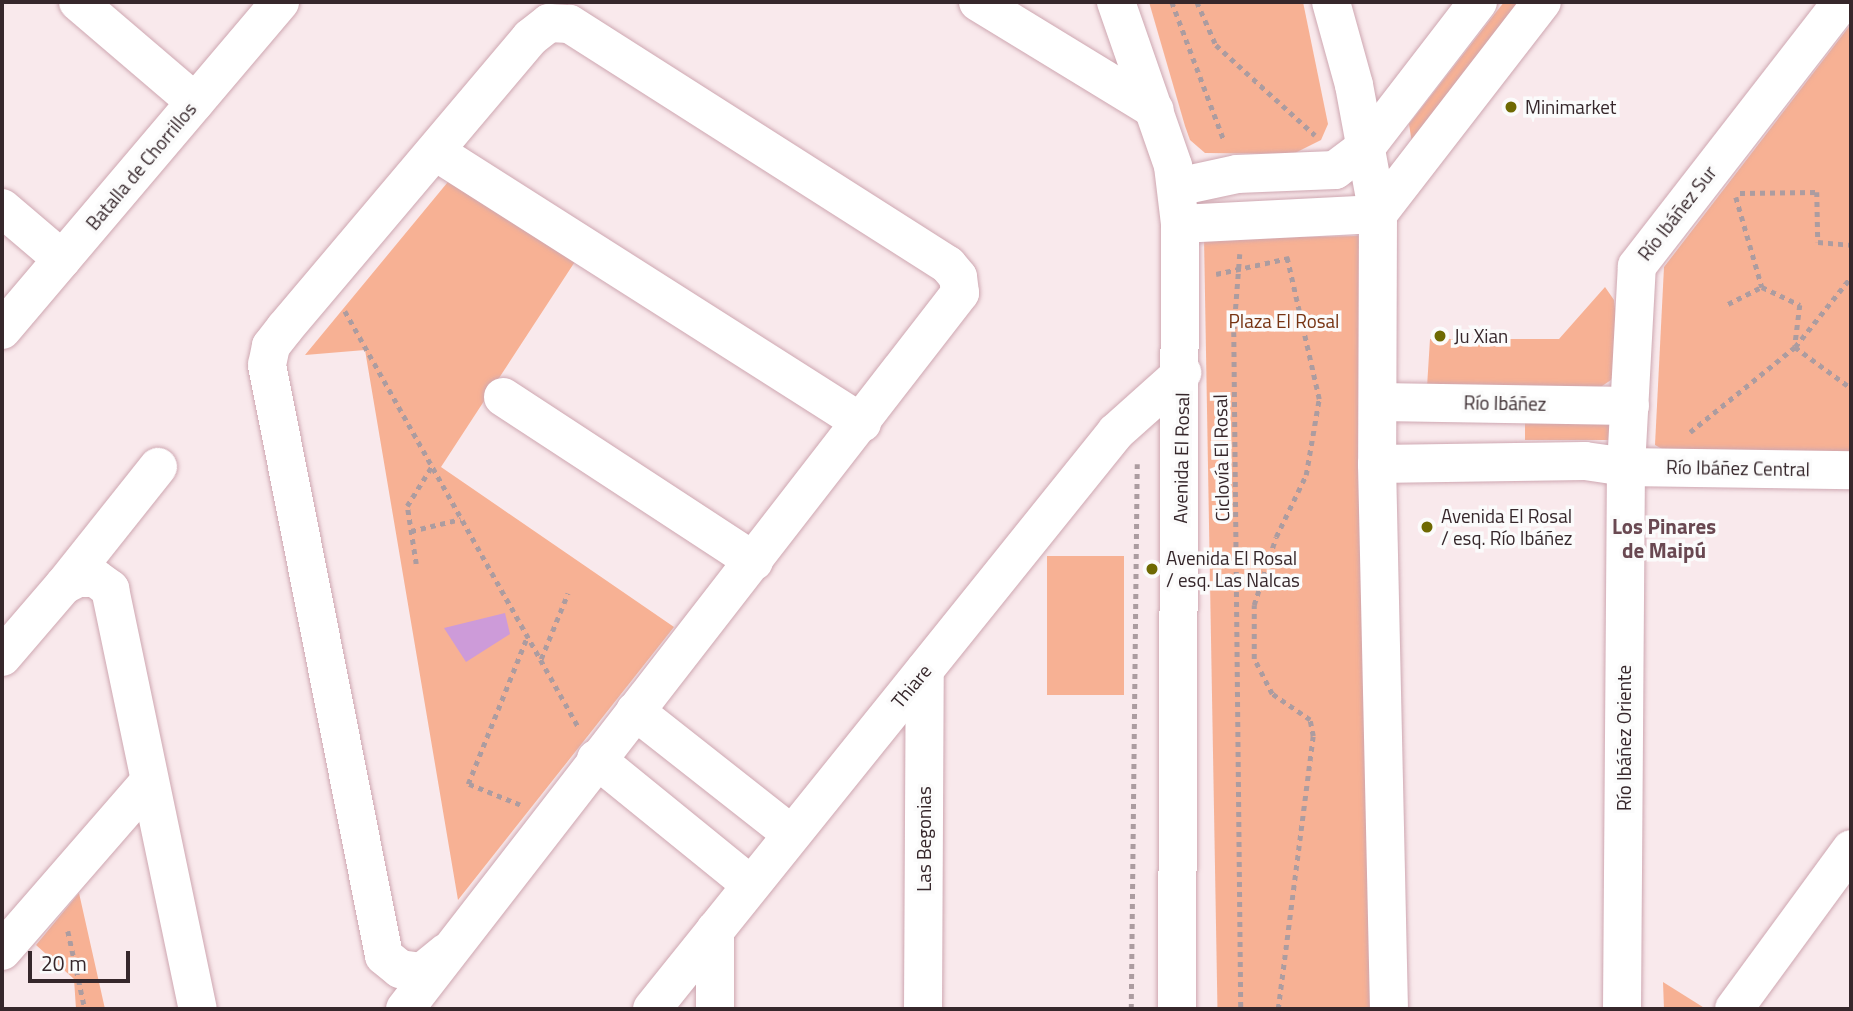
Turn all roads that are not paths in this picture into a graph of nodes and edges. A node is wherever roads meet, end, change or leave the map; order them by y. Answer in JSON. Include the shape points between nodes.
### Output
{"nodes":[{"id":1,"x":78,"y":2,"type":"edge"},
{"id":2,"x":280,"y":2,"type":"edge"},
{"id":3,"x":978,"y":2,"type":"edge"},
{"id":4,"x":1116,"y":2,"type":"edge"},
{"id":5,"x":1331,"y":2,"type":"edge"},
{"id":6,"x":1478,"y":2,"type":"edge"},
{"id":7,"x":1542,"y":2,"type":"edge"},
{"id":8,"x":1842,"y":2,"type":"edge"},
{"id":9,"x":195,"y":102,"type":"junction"},
{"id":10,"x":1155,"y":110,"type":"junction"},
{"id":11,"x":1367,"y":146,"type":"junction"},
{"id":12,"x":436,"y":152,"type":"junction"},
{"id":13,"x":1177,"y":187,"type":"junction"},
{"id":14,"x":2,"y":208,"type":"edge"},
{"id":15,"x":1378,"y":214,"type":"junction"},
{"id":16,"x":1180,"y":224,"type":"junction"},
{"id":17,"x":62,"y":259,"type":"junction"},
{"id":18,"x":2,"y":330,"type":"edge"},
{"id":19,"x":1182,"y":373,"type":"junction"},
{"id":20,"x":503,"y":397,"type":"dead end"},
{"id":21,"x":1379,"y":402,"type":"junction"},
{"id":22,"x":1630,"y":406,"type":"junction"},
{"id":23,"x":862,"y":423,"type":"junction"},
{"id":24,"x":1377,"y":464,"type":"junction"},
{"id":25,"x":158,"y":467,"type":"dead end"},
{"id":26,"x":1636,"y":467,"type":"junction"},
{"id":27,"x":1851,"y":470,"type":"edge"},
{"id":28,"x":754,"y":561,"type":"junction"},
{"id":29,"x":64,"y":584,"type":"junction"},
{"id":30,"x":2,"y":657,"type":"edge"},
{"id":31,"x":925,"y":670,"type":"junction"},
{"id":32,"x":635,"y":711,"type":"junction"},
{"id":33,"x":596,"y":760,"type":"junction"},
{"id":34,"x":149,"y":782,"type":"junction"},
{"id":35,"x":789,"y":833,"type":"junction"},
{"id":36,"x":1851,"y":849,"type":"edge"},
{"id":37,"x":750,"y":884,"type":"junction"},
{"id":38,"x":715,"y":930,"type":"junction"},
{"id":39,"x":2,"y":951,"type":"edge"},
{"id":40,"x":447,"y":952,"type":"junction"},
{"id":41,"x":198,"y":1009,"type":"edge"},
{"id":42,"x":405,"y":1009,"type":"edge"},
{"id":43,"x":652,"y":1009,"type":"edge"},
{"id":44,"x":715,"y":1009,"type":"edge"},
{"id":45,"x":923,"y":1009,"type":"edge"},
{"id":46,"x":1177,"y":1009,"type":"edge"},
{"id":47,"x":1389,"y":1009,"type":"edge"},
{"id":48,"x":1622,"y":1009,"type":"edge"},
{"id":49,"x":1734,"y":1009,"type":"edge"}],
"edges":[{"from":1,"to":9,"type":"street"},
{"from":2,"to":9,"type":"street","name":"Batalla de Chorrillos"},
{"from":3,"to":10,"type":"street"},
{"from":4,"to":10,"type":"street","name":"Avenida El Rosal"},
{"from":5,"to":11,"type":"street"},
{"from":6,"to":11,"type":"street"},
{"from":7,"to":15,"type":"street"},
{"from":8,"to":22,"type":"street","name":"Río Ibáñez Sur","via":[[1637,266]]},
{"from":9,"to":17,"type":"street","name":"Batalla de Chorrillos"},
{"from":10,"to":13,"type":"street","name":"Avenida El Rosal"},
{"from":11,"to":13,"type":"street","via":[[1335,170],[1237,174]]},
{"from":11,"to":15,"type":"street"},
{"from":12,"to":23,"type":"street"},
{"from":12,"to":23,"type":"street","via":[[530,38],[549,23],[569,24],[589,33],[948,265],[958,277],[960,293],[948,314]]},
{"from":12,"to":40,"type":"street","via":[[271,346],[267,365],[384,956],[400,969],[422,972]]},
{"from":13,"to":16,"type":"street","name":"Avenida El Rosal"},
{"from":14,"to":17,"type":"street"},
{"from":15,"to":16,"type":"street"},
{"from":15,"to":21,"type":"street"},
{"from":16,"to":19,"type":"street","name":"Avenida El Rosal"},
{"from":17,"to":18,"type":"street","name":"Batalla de Chorrillos"},
{"from":19,"to":31,"type":"street","name":"Thiare","via":[[1115,432]]},
{"from":19,"to":46,"type":"street","name":"Avenida El Rosal"},
{"from":20,"to":28,"type":"street"},
{"from":21,"to":22,"type":"street","name":"Río Ibáñez"},
{"from":21,"to":24,"type":"street"},
{"from":22,"to":26,"type":"street","name":"Río Ibáñez Sur"},
{"from":23,"to":28,"type":"street"},
{"from":24,"to":26,"type":"street","via":[[1586,461]]},
{"from":24,"to":47,"type":"street"},
{"from":25,"to":29,"type":"street"},
{"from":26,"to":27,"type":"street","name":"Río Ibáñez Central"},
{"from":26,"to":48,"type":"street","name":"Río Ibáñez Oriente"},
{"from":28,"to":32,"type":"street"},
{"from":29,"to":30,"type":"street"},
{"from":29,"to":34,"type":"street","via":[[95,578],[110,589]]},
{"from":31,"to":35,"type":"street","name":"Thiare"},
{"from":31,"to":45,"type":"street","name":"Las Begonias"},
{"from":32,"to":33,"type":"street"},
{"from":32,"to":35,"type":"street"},
{"from":33,"to":37,"type":"street"},
{"from":33,"to":40,"type":"street"},
{"from":34,"to":39,"type":"street"},
{"from":34,"to":41,"type":"street"},
{"from":35,"to":37,"type":"street","name":"Thiare"},
{"from":36,"to":49,"type":"street"},
{"from":37,"to":38,"type":"street","name":"Thiare"},
{"from":38,"to":43,"type":"street","name":"Thiare"},
{"from":38,"to":44,"type":"street"},
{"from":40,"to":42,"type":"street"}]}
